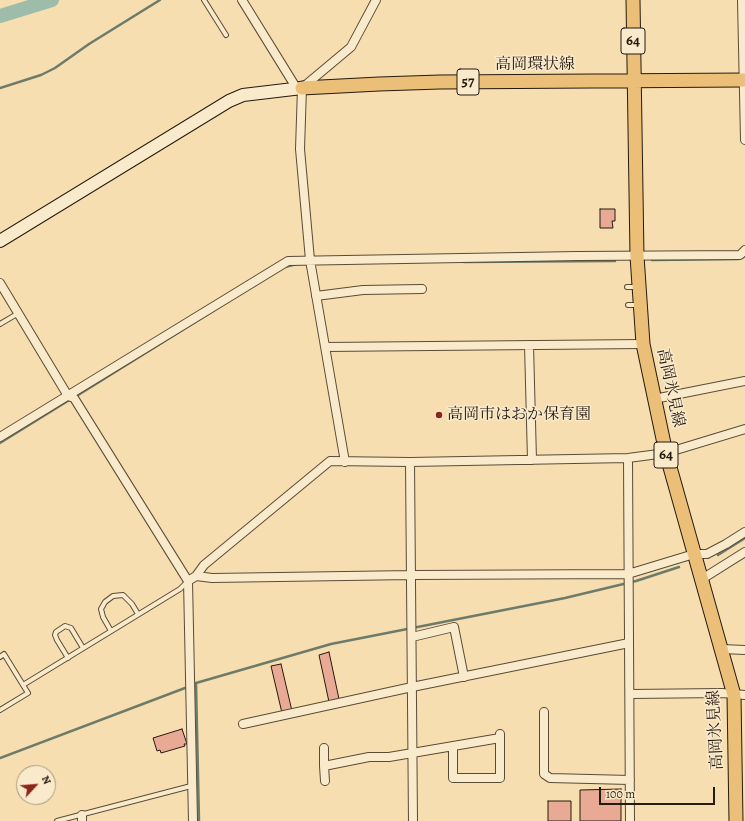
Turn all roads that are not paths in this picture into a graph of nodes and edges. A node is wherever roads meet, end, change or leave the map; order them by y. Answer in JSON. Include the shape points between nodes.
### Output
{"nodes":[{"id":1,"x":204,"y":0,"type":"edge"},
{"id":2,"x":242,"y":0,"type":"edge"},
{"id":3,"x":376,"y":0,"type":"edge"},
{"id":4,"x":633,"y":0,"type":"edge"},
{"id":5,"x":742,"y":0,"type":"edge"},
{"id":6,"x":226,"y":35,"type":"dead end"},
{"id":7,"x":744,"y":80,"type":"edge"},
{"id":8,"x":633,"y":82,"type":"junction"},
{"id":9,"x":300,"y":88,"type":"junction"},
{"id":10,"x":745,"y":140,"type":"edge"},
{"id":11,"x":0,"y":241,"type":"edge"},
{"id":12,"x":745,"y":250,"type":"edge"},
{"id":13,"x":638,"y":256,"type":"junction"},
{"id":14,"x":310,"y":261,"type":"junction"},
{"id":15,"x":0,"y":283,"type":"edge"},
{"id":16,"x":422,"y":289,"type":"dead end"},
{"id":17,"x":316,"y":296,"type":"junction"},
{"id":18,"x":17,"y":314,"type":"junction"},
{"id":19,"x":0,"y":324,"type":"edge"},
{"id":20,"x":643,"y":344,"type":"junction"},
{"id":21,"x":530,"y":345,"type":"junction"},
{"id":22,"x":325,"y":347,"type":"junction"},
{"id":23,"x":745,"y":381,"type":"edge"},
{"id":24,"x":71,"y":397,"type":"junction"},
{"id":25,"x":654,"y":399,"type":"junction"},
{"id":26,"x":745,"y":429,"type":"edge"},
{"id":27,"x":0,"y":437,"type":"edge"},
{"id":28,"x":666,"y":453,"type":"junction"},
{"id":29,"x":628,"y":458,"type":"junction"},
{"id":30,"x":532,"y":460,"type":"junction"},
{"id":31,"x":345,"y":462,"type":"junction"},
{"id":32,"x":410,"y":462,"type":"junction"},
{"id":33,"x":745,"y":532,"type":"edge"},
{"id":34,"x":745,"y":552,"type":"edge"},
{"id":35,"x":694,"y":554,"type":"junction"},
{"id":36,"x":412,"y":575,"type":"junction"},
{"id":37,"x":196,"y":576,"type":"junction"},
{"id":38,"x":702,"y":579,"type":"junction"},
{"id":39,"x":188,"y":581,"type":"junction"},
{"id":40,"x":628,"y":581,"type":"junction"},
{"id":41,"x":138,"y":614,"type":"junction"},
{"id":42,"x":111,"y":631,"type":"junction"},
{"id":43,"x":412,"y":632,"type":"junction"},
{"id":44,"x":629,"y":643,"type":"junction"},
{"id":45,"x":83,"y":648,"type":"junction"},
{"id":46,"x":722,"y":650,"type":"junction"},
{"id":47,"x":745,"y":650,"type":"edge"},
{"id":48,"x":0,"y":657,"type":"edge"},
{"id":49,"x":68,"y":658,"type":"junction"},
{"id":50,"x":464,"y":677,"type":"junction"},
{"id":51,"x":24,"y":685,"type":"junction"},
{"id":52,"x":412,"y":687,"type":"junction"},
{"id":53,"x":630,"y":694,"type":"junction"},
{"id":54,"x":740,"y":695,"type":"edge"},
{"id":55,"x":0,"y":710,"type":"edge"},
{"id":56,"x":544,"y":712,"type":"dead end"},
{"id":57,"x":243,"y":724,"type":"dead end"},
{"id":58,"x":453,"y":746,"type":"junction"},
{"id":59,"x":324,"y":748,"type":"dead end"},
{"id":60,"x":413,"y":752,"type":"junction"},
{"id":61,"x":324,"y":766,"type":"junction"},
{"id":62,"x":630,"y":780,"type":"junction"},
{"id":63,"x":325,"y":781,"type":"dead end"},
{"id":64,"x":191,"y":786,"type":"junction"},
{"id":65,"x":82,"y":818,"type":"edge"},
{"id":66,"x":57,"y":821,"type":"edge"},
{"id":67,"x":193,"y":821,"type":"edge"},
{"id":68,"x":413,"y":821,"type":"edge"},
{"id":69,"x":630,"y":821,"type":"edge"},
{"id":70,"x":736,"y":821,"type":"edge"}],
"edges":[{"from":1,"to":6,"type":"lane"},
{"from":2,"to":9,"type":"street"},
{"from":3,"to":9,"type":"street","via":[[352,47]]},
{"from":4,"to":8,"type":"main road","name":"高岡氷見線","number":"64"},
{"from":5,"to":7,"type":"street"},
{"from":7,"to":8,"type":"main road","name":"高岡環状線","number":"57"},
{"from":7,"to":10,"type":"street"},
{"from":8,"to":9,"type":"main road","name":"高岡環状線","number":"57","via":[[440,82]]},
{"from":8,"to":13,"type":"main road","name":"高岡氷見線","number":"64"},
{"from":9,"to":11,"type":"street","via":[[243,95],[229,101]]},
{"from":9,"to":14,"type":"street","via":[[300,150]]},
{"from":12,"to":13,"type":"street","via":[[740,255]]},
{"from":13,"to":14,"type":"street","via":[[578,254]]},
{"from":13,"to":20,"type":"main road","name":"高岡氷見線","number":"64","via":[[633,287],[634,305]]},
{"from":14,"to":17,"type":"street"},
{"from":14,"to":24,"type":"street","via":[[288,261]]},
{"from":15,"to":18,"type":"street"},
{"from":16,"to":17,"type":"street","via":[[363,290]]},
{"from":17,"to":22,"type":"street"},
{"from":18,"to":19,"type":"lane"},
{"from":18,"to":24,"type":"street"},
{"from":20,"to":21,"type":"street"},
{"from":20,"to":25,"type":"main road","name":"高岡氷見線","number":"64"},
{"from":21,"to":22,"type":"street"},
{"from":21,"to":30,"type":"street"},
{"from":22,"to":31,"type":"street"},
{"from":23,"to":25,"type":"street"},
{"from":24,"to":27,"type":"street"},
{"from":24,"to":39,"type":"street"},
{"from":25,"to":28,"type":"main road","name":"高岡氷見線","number":"64"},
{"from":26,"to":28,"type":"street"},
{"from":28,"to":29,"type":"street"},
{"from":28,"to":35,"type":"main road","name":"高岡氷見線","number":"64"},
{"from":29,"to":30,"type":"street"},
{"from":29,"to":40,"type":"street"},
{"from":30,"to":32,"type":"street"},
{"from":31,"to":32,"type":"street"},
{"from":31,"to":37,"type":"street","via":[[330,460],[204,565]]},
{"from":32,"to":36,"type":"street"},
{"from":33,"to":35,"type":"street","via":[[713,551]]},
{"from":34,"to":38,"type":"street"},
{"from":35,"to":38,"type":"main road","name":"高岡氷見線","number":"64"},
{"from":35,"to":40,"type":"street"},
{"from":36,"to":37,"type":"street","via":[[212,578]]},
{"from":36,"to":40,"type":"street"},
{"from":36,"to":43,"type":"street"},
{"from":37,"to":39,"type":"street"},
{"from":38,"to":46,"type":"main road","name":"高岡氷見線","number":"64"},
{"from":39,"to":41,"type":"lane","via":[[180,589]]},
{"from":39,"to":64,"type":"street"},
{"from":40,"to":44,"type":"street"},
{"from":41,"to":42,"type":"lane"},
{"from":41,"to":42,"type":"lane","via":[[123,595],[113,596],[101,609]]},
{"from":42,"to":45,"type":"lane"},
{"from":43,"to":50,"type":"street","via":[[454,627]]},
{"from":43,"to":52,"type":"street"},
{"from":44,"to":50,"type":"street"},
{"from":44,"to":53,"type":"street"},
{"from":45,"to":49,"type":"lane"},
{"from":45,"to":49,"type":"lane","via":[[71,628],[65,626],[55,635]]},
{"from":46,"to":47,"type":"street"},
{"from":46,"to":54,"type":"main road","name":"高岡氷見線","number":"64"},
{"from":48,"to":51,"type":"lane","via":[[4,654]]},
{"from":49,"to":51,"type":"lane"},
{"from":50,"to":52,"type":"street"},
{"from":51,"to":55,"type":"lane","via":[[28,693]]},
{"from":52,"to":57,"type":"street"},
{"from":52,"to":60,"type":"street"},
{"from":53,"to":54,"type":"street"},
{"from":53,"to":62,"type":"street"},
{"from":54,"to":70,"type":"main road","name":"高岡氷見線","number":"64"},
{"from":56,"to":62,"type":"street","via":[[544,774],[550,778]]},
{"from":58,"to":58,"type":"street","via":[[500,735],[500,778],[453,778]]},
{"from":58,"to":60,"type":"street"},
{"from":59,"to":61,"type":"street"},
{"from":60,"to":61,"type":"street"},
{"from":60,"to":68,"type":"street"},
{"from":61,"to":63,"type":"street"},
{"from":62,"to":69,"type":"street"},
{"from":64,"to":65,"type":"lane"},
{"from":64,"to":67,"type":"street"},
{"from":65,"to":66,"type":"lane"}]}
